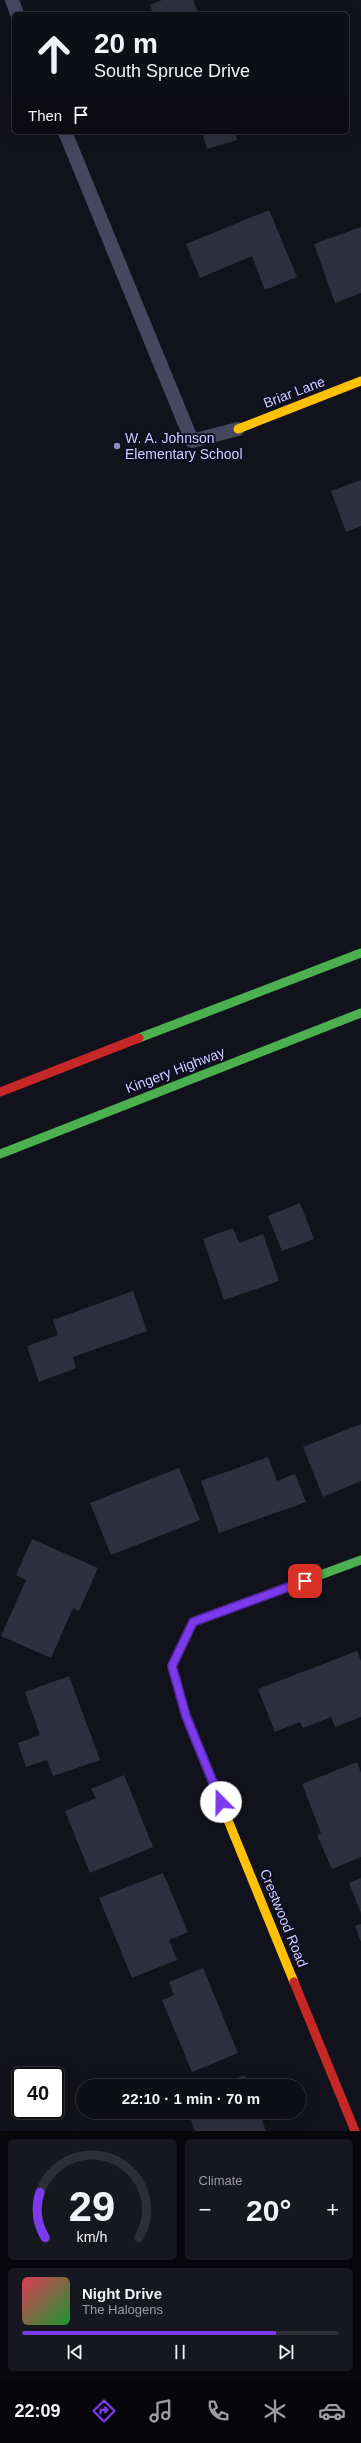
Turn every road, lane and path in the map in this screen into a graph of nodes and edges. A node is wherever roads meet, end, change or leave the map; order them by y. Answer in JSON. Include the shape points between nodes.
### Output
{"nodes":[{"id":1,"x":12,"y":0,"type":"edge"},
{"id":2,"x":16,"y":12,"type":"edge"},
{"id":3,"x":66,"y":134,"type":"edge"},
{"id":4,"x":361,"y":381,"type":"edge"},
{"id":5,"x":238,"y":429,"type":"joint"},
{"id":6,"x":361,"y":953,"type":"edge"},
{"id":7,"x":361,"y":1013,"type":"edge"},
{"id":8,"x":0,"y":1092,"type":"edge"},
{"id":9,"x":0,"y":1154,"type":"edge"},
{"id":10,"x":361,"y":1560,"type":"edge"},
{"id":11,"x":355,"y":2131,"type":"edge"}],
"edges":[{"from":1,"to":2,"type":"lane"},
{"from":3,"to":5,"type":"lane","via":[[192,441]]},
{"from":4,"to":5,"type":"main road","name":"Briar Lane"},
{"from":6,"to":8,"type":"main road"},
{"from":7,"to":9,"type":"main road","name":"Kingery Highway"},
{"from":10,"to":11,"type":"main road","name":"Crestwood Road","via":[[193,1622],[172,1666],[186,1716]]}]}
